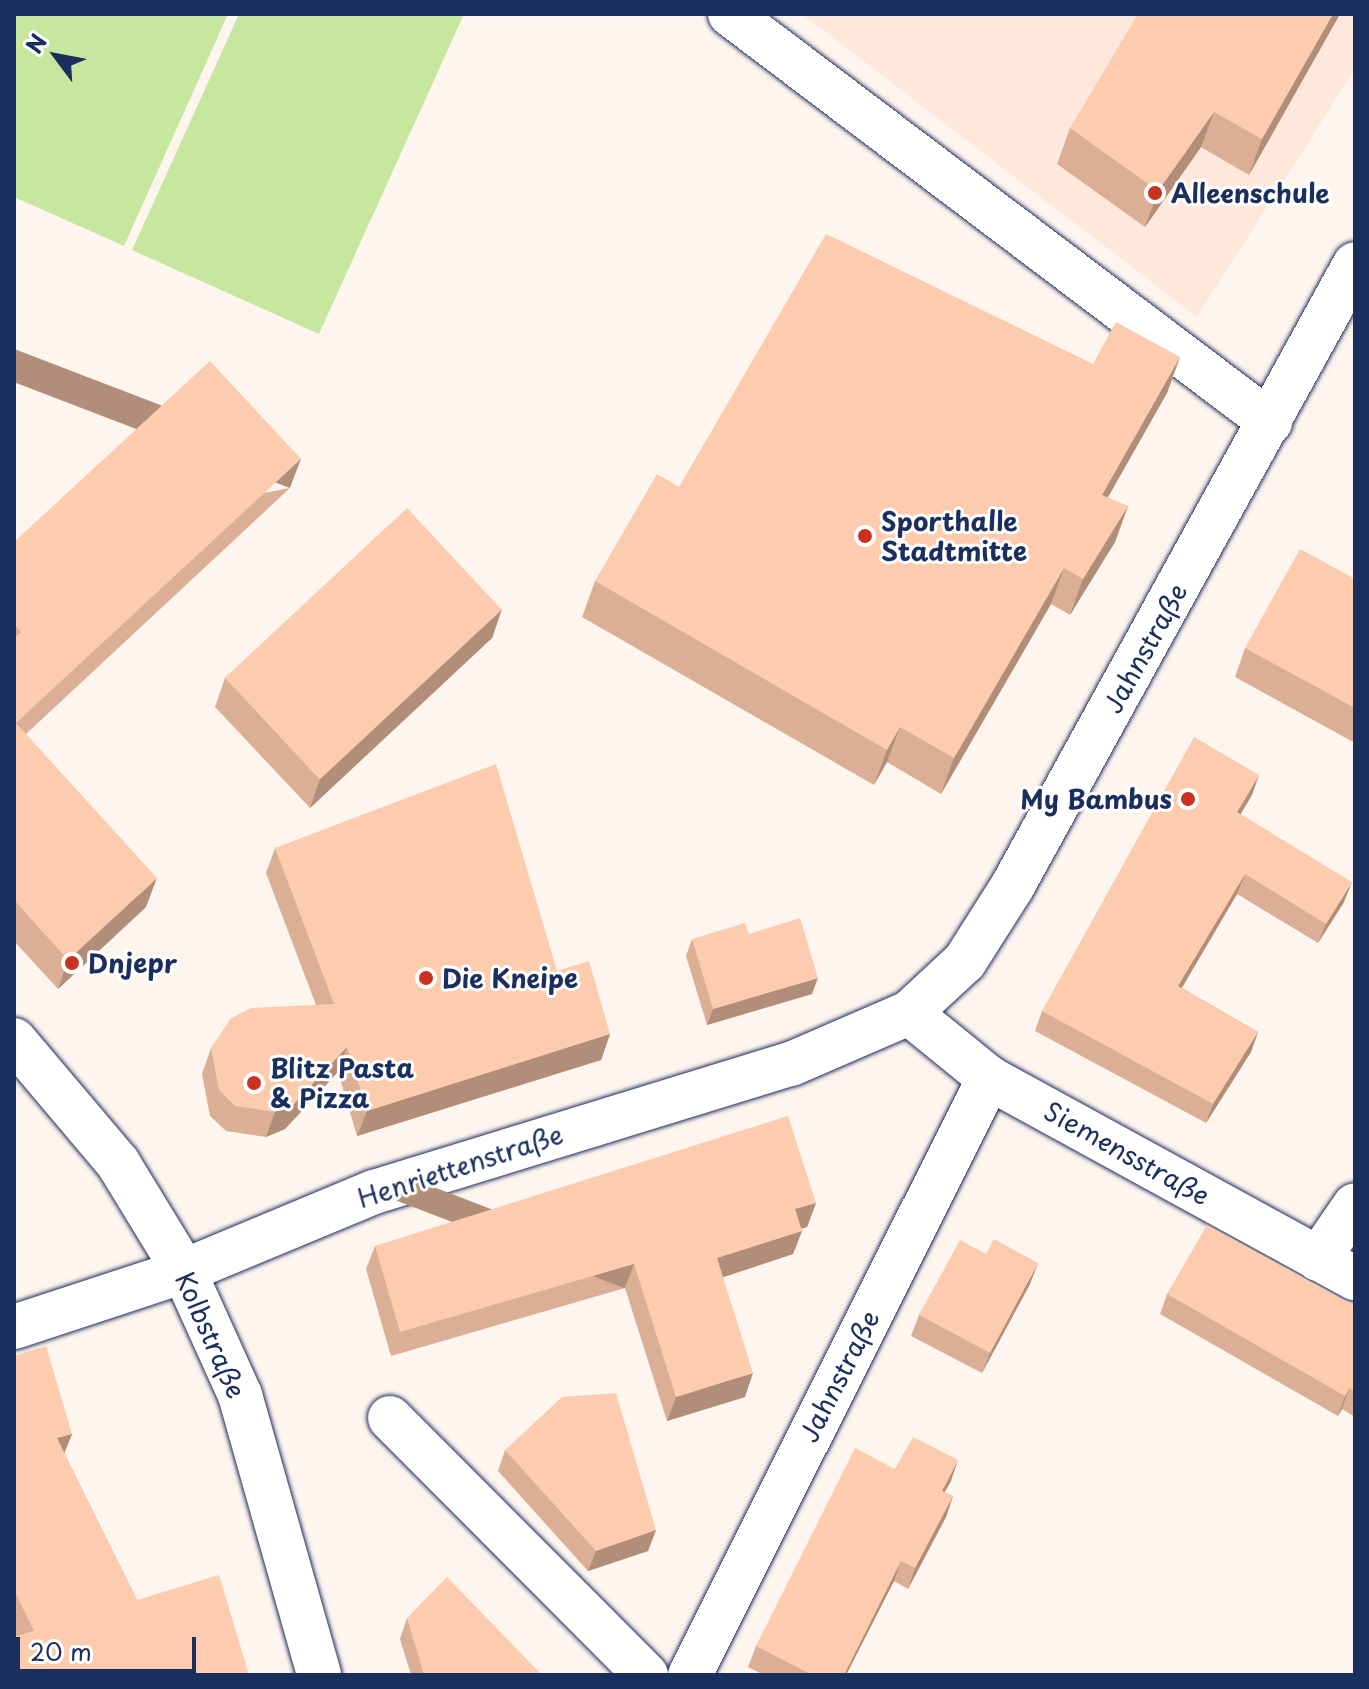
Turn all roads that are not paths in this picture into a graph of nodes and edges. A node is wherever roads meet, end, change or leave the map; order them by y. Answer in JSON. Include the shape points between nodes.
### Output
{"nodes":[{"id":1,"x":730,"y":14,"type":"edge"},
{"id":2,"x":1355,"y":264,"type":"edge"},
{"id":3,"x":1270,"y":422,"type":"junction"},
{"id":4,"x":909,"y":1013,"type":"junction"},
{"id":5,"x":14,"y":1040,"type":"edge"},
{"id":6,"x":989,"y":1078,"type":"junction"},
{"id":7,"x":1355,"y":1205,"type":"edge"},
{"id":8,"x":1337,"y":1268,"type":"edge"},
{"id":9,"x":184,"y":1271,"type":"junction"},
{"id":10,"x":14,"y":1327,"type":"edge"},
{"id":11,"x":390,"y":1418,"type":"dead end"},
{"id":12,"x":319,"y":1675,"type":"edge"},
{"id":13,"x":646,"y":1675,"type":"edge"},
{"id":14,"x":690,"y":1675,"type":"edge"}],
"edges":[{"from":1,"to":3,"type":"street"},
{"from":2,"to":3,"type":"street","name":"Jahnstraße"},
{"from":3,"to":4,"type":"street","name":"Jahnstraße","via":[[1012,887],[965,961]]},
{"from":4,"to":6,"type":"street","name":"Siemensstraße"},
{"from":4,"to":9,"type":"street","name":"Henriettenstraße","via":[[791,1064],[374,1192]]},
{"from":5,"to":9,"type":"street","name":"Kolbstraße","via":[[118,1163]]},
{"from":6,"to":8,"type":"street","name":"Siemensstraße"},
{"from":6,"to":14,"type":"street","name":"Jahnstraße"},
{"from":7,"to":8,"type":"street"},
{"from":9,"to":10,"type":"street","name":"Henriettenstraße"},
{"from":9,"to":12,"type":"street","name":"Kolbstraße","via":[[240,1395]]},
{"from":11,"to":13,"type":"street"}]}
